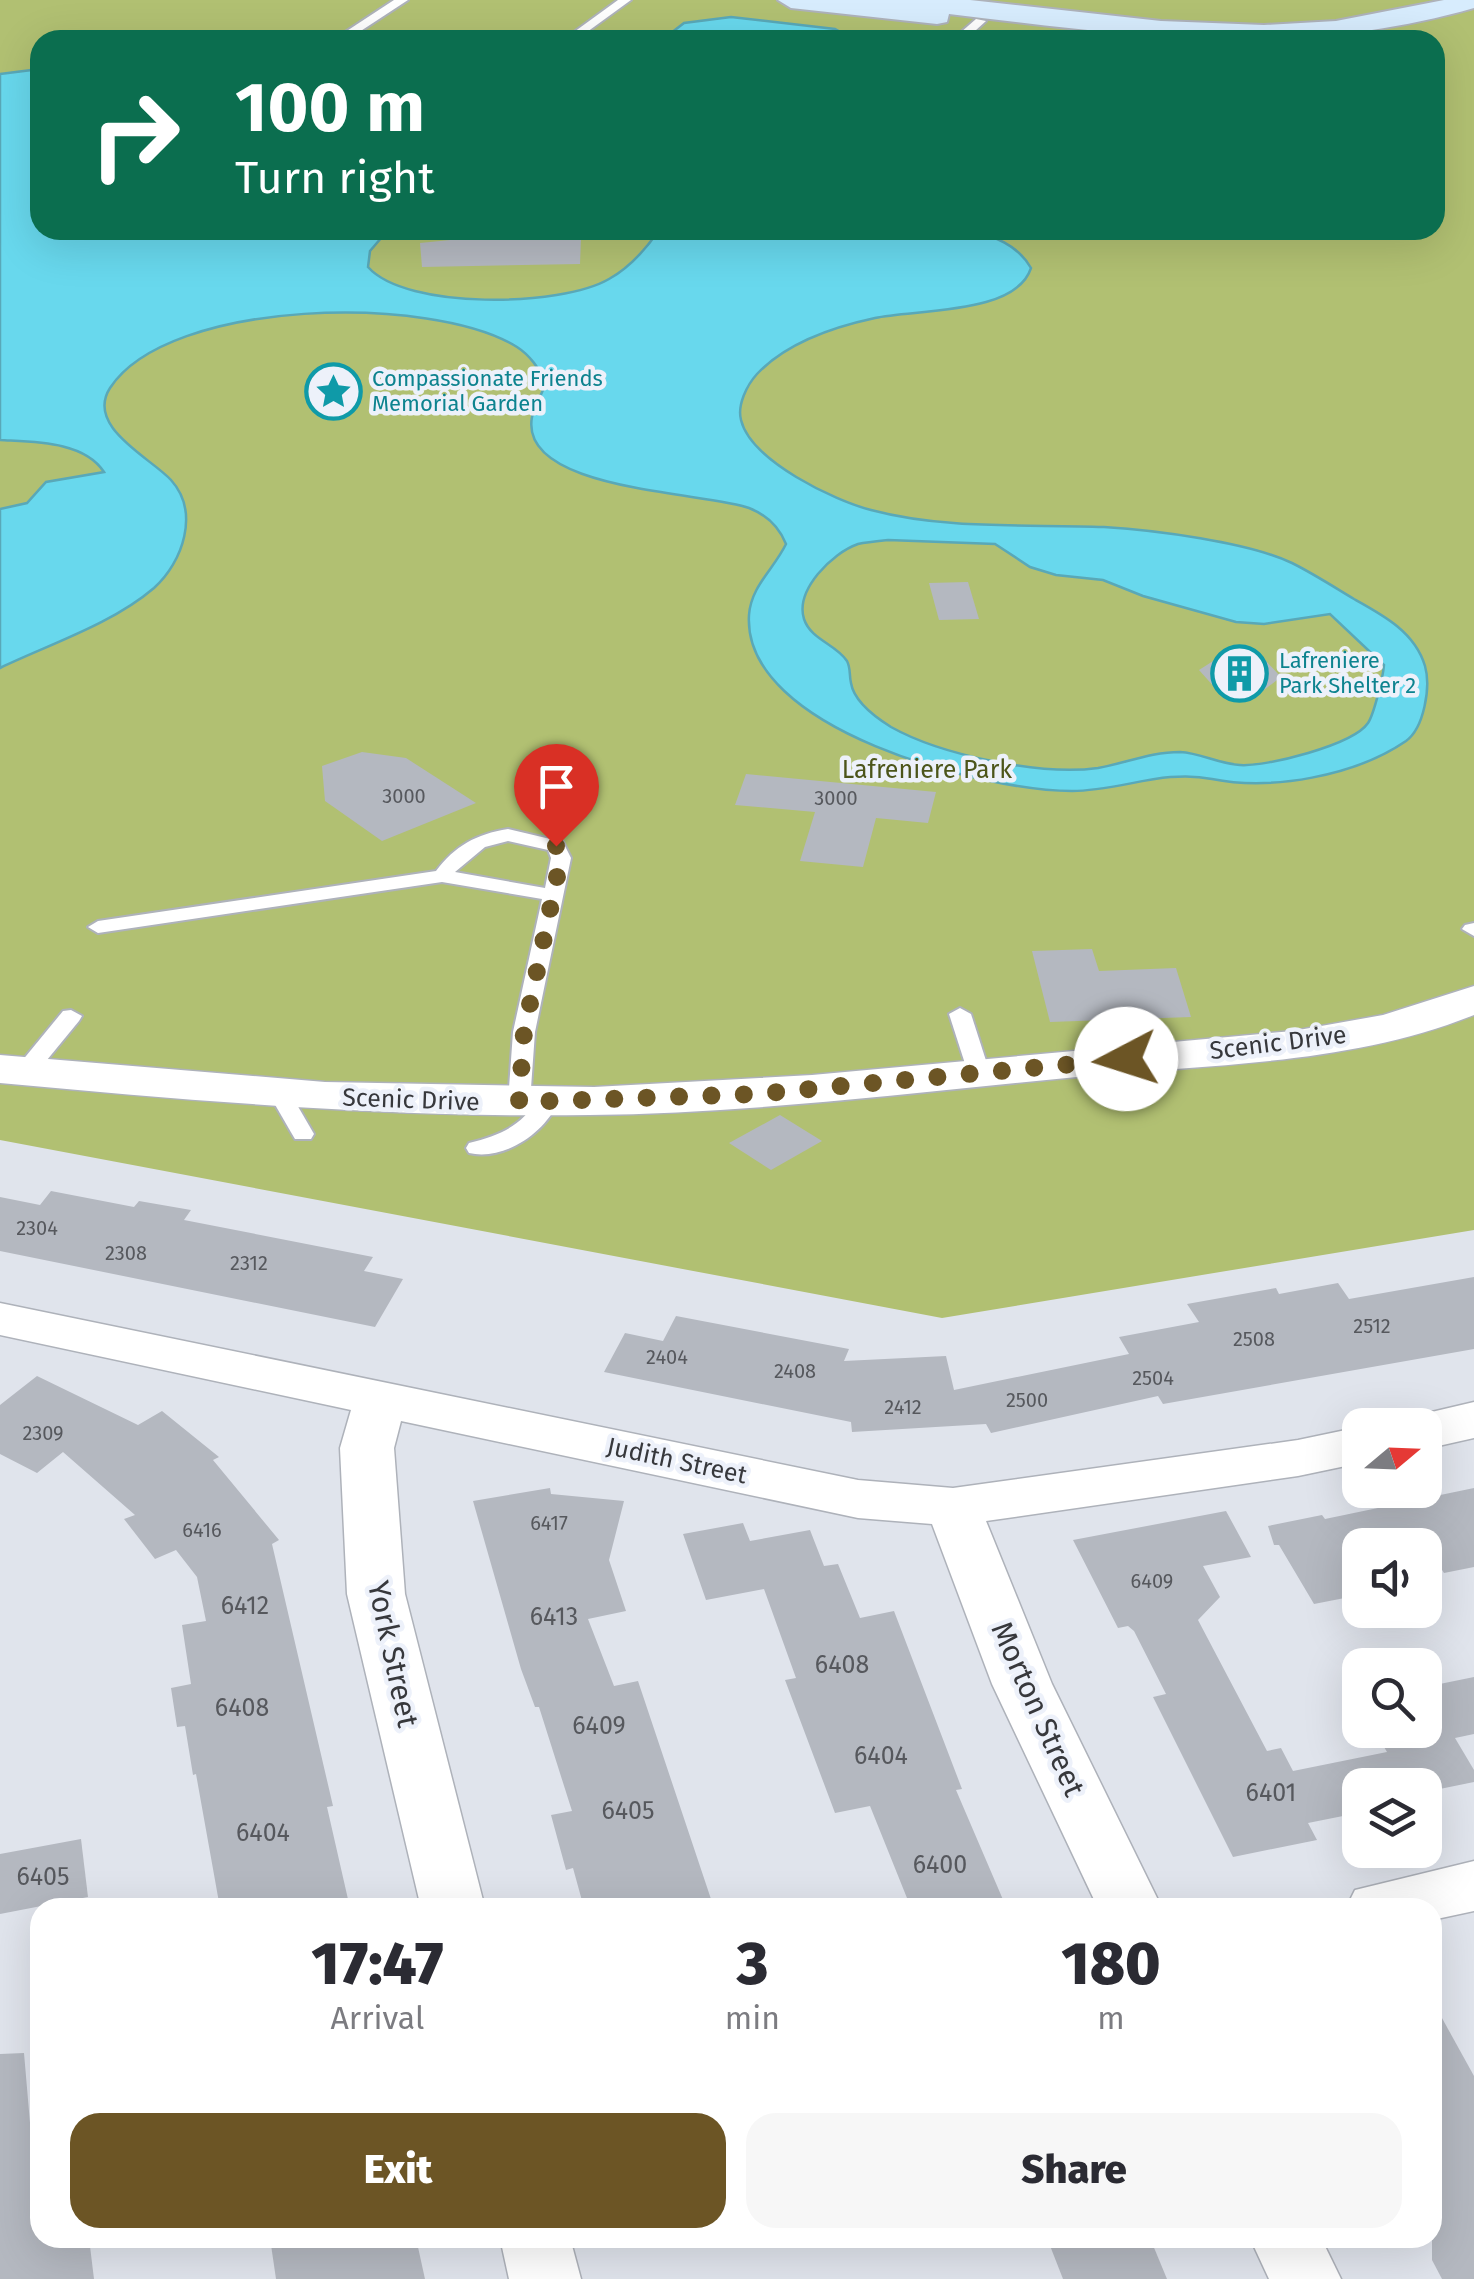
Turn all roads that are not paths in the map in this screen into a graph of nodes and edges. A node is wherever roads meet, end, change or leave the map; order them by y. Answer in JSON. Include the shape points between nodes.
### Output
{"nodes":[{"id":1,"x":402,"y":0,"type":"edge"},
{"id":2,"x":625,"y":0,"type":"edge"},
{"id":3,"x":791,"y":0,"type":"edge"},
{"id":4,"x":902,"y":0,"type":"edge"},
{"id":5,"x":1474,"y":0,"type":"edge"},
{"id":6,"x":1474,"y":17,"type":"edge"},
{"id":7,"x":980,"y":20,"type":"junction"},
{"id":8,"x":356,"y":30,"type":"edge"},
{"id":9,"x":583,"y":30,"type":"edge"},
{"id":10,"x":969,"y":30,"type":"edge"},
{"id":11,"x":1074,"y":30,"type":"edge"},
{"id":12,"x":1145,"y":30,"type":"edge"},
{"id":13,"x":1326,"y":30,"type":"edge"},
{"id":14,"x":1412,"y":30,"type":"edge"},
{"id":15,"x":442,"y":876,"type":"junction"},
{"id":16,"x":553,"y":895,"type":"junction"},
{"id":17,"x":98,"y":927,"type":"dead end"},
{"id":18,"x":1474,"y":999,"type":"edge"},
{"id":19,"x":960,"y":1014,"type":"dead end"},
{"id":20,"x":71,"y":1016,"type":"dead end"},
{"id":21,"x":13,"y":1071,"type":"edge"},
{"id":22,"x":979,"y":1073,"type":"junction"},
{"id":23,"x":533,"y":1102,"type":"junction"},
{"id":24,"x":477,"y":1148,"type":"dead end"},
{"id":25,"x":0,"y":1319,"type":"edge"},
{"id":26,"x":381,"y":1397,"type":"junction"},
{"id":27,"x":1474,"y":1420,"type":"edge"},
{"id":28,"x":1442,"y":1427,"type":"edge"},
{"id":29,"x":1342,"y":1449,"type":"edge"},
{"id":30,"x":953,"y":1507,"type":"junction"},
{"id":31,"x":1474,"y":1886,"type":"edge"},
{"id":32,"x":451,"y":1898,"type":"edge"},
{"id":33,"x":1125,"y":1898,"type":"edge"},
{"id":34,"x":1422,"y":1898,"type":"edge"},
{"id":35,"x":537,"y":2248,"type":"edge"},
{"id":36,"x":1290,"y":2248,"type":"edge"},
{"id":37,"x":545,"y":2279,"type":"edge"},
{"id":38,"x":1305,"y":2279,"type":"edge"}],
"edges":[{"from":1,"to":8,"type":"lane"},
{"from":2,"to":9,"type":"lane"},
{"from":3,"to":7,"type":"street"},
{"from":4,"to":12,"type":"street"},
{"from":5,"to":13,"type":"street"},
{"from":6,"to":14,"type":"street"},
{"from":7,"to":10,"type":"lane"},
{"from":7,"to":11,"type":"street"},
{"from":15,"to":16,"type":"lane"},
{"from":15,"to":16,"type":"lane","via":[[477,840],[518,834],[556,846],[561,858]]},
{"from":15,"to":17,"type":"lane"},
{"from":16,"to":23,"type":"lane","via":[[524,1032]]},
{"from":18,"to":22,"type":"street","name":"Scenic Drive","via":[[1442,1014],[1308,1042]]},
{"from":19,"to":22,"type":"lane"},
{"from":20,"to":21,"type":"lane"},
{"from":21,"to":23,"type":"street","name":"Scenic Drive","via":[[292,1115]]},
{"from":22,"to":23,"type":"street","name":"Scenic Drive","via":[[757,1094]]},
{"from":23,"to":24,"type":"lane","via":[[544,1114],[503,1143]]},
{"from":25,"to":26,"type":"street","name":"Judith Street"},
{"from":26,"to":30,"type":"street","name":"Judith Street","via":[[858,1499]]},
{"from":26,"to":32,"type":"street","name":"York Street","via":[[367,1448],[376,1594]]},
{"from":27,"to":28,"type":"street"},
{"from":29,"to":30,"type":"street","name":"Judith Street"},
{"from":30,"to":33,"type":"street","name":"Morton Street","via":[[1022,1684]]},
{"from":31,"to":34,"type":"street"},
{"from":35,"to":37,"type":"street"},
{"from":36,"to":38,"type":"street"}]}
